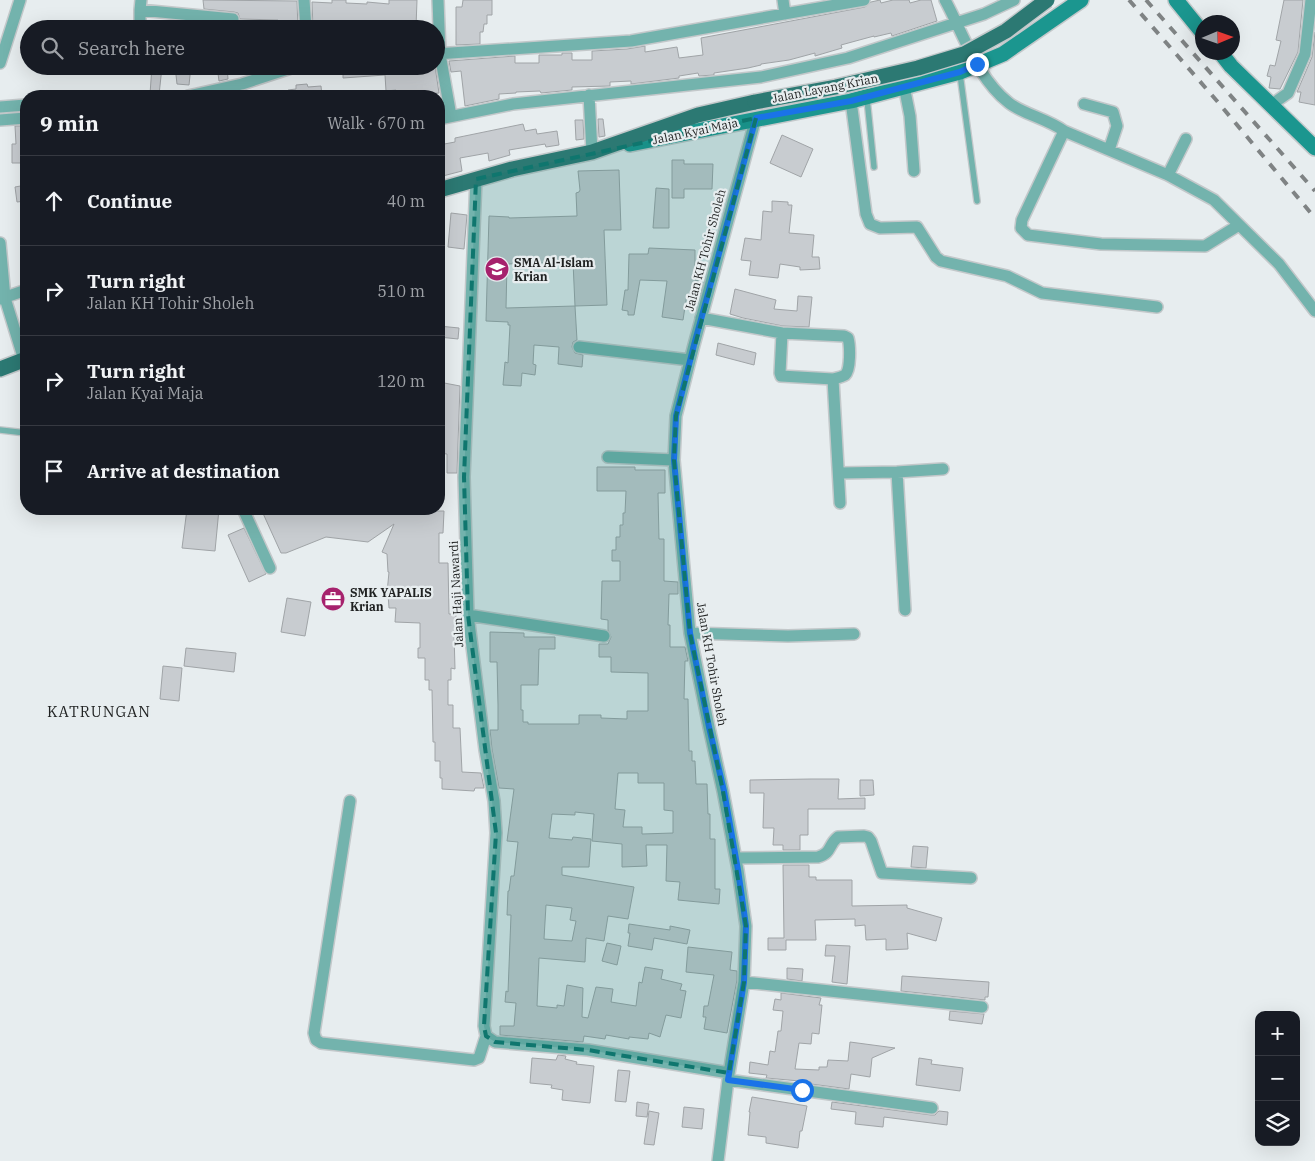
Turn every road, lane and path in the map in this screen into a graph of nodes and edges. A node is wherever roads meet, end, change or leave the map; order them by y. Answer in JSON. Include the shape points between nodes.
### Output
{"nodes":[{"id":1,"x":20,"y":0,"type":"edge"},
{"id":2,"x":304,"y":0,"type":"edge"},
{"id":3,"x":438,"y":0,"type":"edge"},
{"id":4,"x":783,"y":0,"type":"edge"},
{"id":5,"x":864,"y":0,"type":"edge"},
{"id":6,"x":945,"y":0,"type":"edge"},
{"id":7,"x":1014,"y":0,"type":"edge"},
{"id":8,"x":1047,"y":0,"type":"edge"},
{"id":9,"x":1080,"y":0,"type":"edge"},
{"id":10,"x":1176,"y":0,"type":"edge"},
{"id":11,"x":1311,"y":0,"type":"edge"},
{"id":12,"x":140,"y":5,"type":"edge"},
{"id":13,"x":785,"y":14,"type":"junction"},
{"id":14,"x":233,"y":19,"type":"dead end"},
{"id":15,"x":140,"y":20,"type":"edge"},
{"id":16,"x":305,"y":20,"type":"edge"},
{"id":17,"x":438,"y":20,"type":"edge"},
{"id":18,"x":957,"y":22,"type":"junction"},
{"id":19,"x":1195,"y":23,"type":"edge"},
{"id":20,"x":445,"y":54,"type":"edge"},
{"id":21,"x":975,"y":60,"type":"junction"},
{"id":22,"x":1226,"y":60,"type":"edge"},
{"id":23,"x":0,"y":63,"type":"edge"},
{"id":24,"x":960,"y":72,"type":"junction"},
{"id":25,"x":270,"y":75,"type":"edge"},
{"id":26,"x":442,"y":75,"type":"edge"},
{"id":27,"x":904,"y":86,"type":"junction"},
{"id":28,"x":215,"y":90,"type":"edge"},
{"id":29,"x":867,"y":97,"type":"junction"},
{"id":30,"x":589,"y":99,"type":"junction"},
{"id":31,"x":851,"y":101,"type":"junction"},
{"id":32,"x":1084,"y":104,"type":"dead end"},
{"id":33,"x":1271,"y":105,"type":"junction"},
{"id":34,"x":20,"y":106,"type":"edge"},
{"id":35,"x":0,"y":107,"type":"edge"},
{"id":36,"x":451,"y":116,"type":"junction"},
{"id":37,"x":20,"y":118,"type":"edge"},
{"id":38,"x":445,"y":118,"type":"edge"},
{"id":39,"x":756,"y":118,"type":"junction"},
{"id":40,"x":0,"y":120,"type":"edge"},
{"id":41,"x":1064,"y":131,"type":"junction"},
{"id":42,"x":1186,"y":139,"type":"dead end"},
{"id":43,"x":592,"y":148,"type":"junction"},
{"id":44,"x":1315,"y":148,"type":"edge"},
{"id":45,"x":1109,"y":150,"type":"junction"},
{"id":46,"x":874,"y":167,"type":"dead end"},
{"id":47,"x":914,"y":171,"type":"dead end"},
{"id":48,"x":1168,"y":175,"type":"junction"},
{"id":49,"x":476,"y":179,"type":"junction"},
{"id":50,"x":445,"y":188,"type":"edge"},
{"id":51,"x":977,"y":201,"type":"dead end"},
{"id":52,"x":1239,"y":225,"type":"junction"},
{"id":53,"x":0,"y":244,"type":"edge"},
{"id":54,"x":20,"y":292,"type":"edge"},
{"id":55,"x":2,"y":298,"type":"edge"},
{"id":56,"x":1157,"y":306,"type":"dead end"},
{"id":57,"x":1315,"y":312,"type":"edge"},
{"id":58,"x":701,"y":318,"type":"junction"},
{"id":59,"x":782,"y":333,"type":"junction"},
{"id":60,"x":20,"y":345,"type":"edge"},
{"id":61,"x":579,"y":347,"type":"dead end"},
{"id":62,"x":690,"y":360,"type":"junction"},
{"id":63,"x":20,"y":361,"type":"edge"},
{"id":64,"x":0,"y":369,"type":"edge"},
{"id":65,"x":833,"y":380,"type":"junction"},
{"id":66,"x":0,"y":430,"type":"edge"},
{"id":67,"x":20,"y":432,"type":"edge"},
{"id":68,"x":608,"y":457,"type":"dead end"},
{"id":69,"x":674,"y":460,"type":"junction"},
{"id":70,"x":942,"y":468,"type":"dead end"},
{"id":71,"x":897,"y":472,"type":"junction"},
{"id":72,"x":840,"y":473,"type":"junction"},
{"id":73,"x":840,"y":504,"type":"dead end"},
{"id":74,"x":246,"y":515,"type":"edge"},
{"id":75,"x":270,"y":568,"type":"dead end"},
{"id":76,"x":905,"y":610,"type":"dead end"},
{"id":77,"x":468,"y":615,"type":"junction"},
{"id":78,"x":690,"y":633,"type":"junction"},
{"id":79,"x":854,"y":634,"type":"dead end"},
{"id":80,"x":604,"y":636,"type":"dead end"},
{"id":81,"x":350,"y":801,"type":"dead end"},
{"id":82,"x":736,"y":858,"type":"junction"},
{"id":83,"x":971,"y":878,"type":"dead end"},
{"id":84,"x":744,"y":982,"type":"junction"},
{"id":85,"x":982,"y":1007,"type":"dead end"},
{"id":86,"x":486,"y":1036,"type":"junction"},
{"id":87,"x":728,"y":1077,"type":"junction"},
{"id":88,"x":932,"y":1108,"type":"dead end"},
{"id":89,"x":718,"y":1161,"type":"edge"}],
"edges":[{"from":1,"to":23,"type":"street"},
{"from":2,"to":16,"type":"street"},
{"from":3,"to":17,"type":"street"},
{"from":4,"to":13,"type":"street"},
{"from":5,"to":13,"type":"street"},
{"from":6,"to":18,"type":"street"},
{"from":7,"to":18,"type":"street"},
{"from":8,"to":43,"type":"main road","name":"Jalan Layang Krian","bridge":true,"via":[[1006,32],[964,54],[836,87],[698,115]]},
{"from":9,"to":21,"type":"street","name":"Jalan Kyai Maja","via":[[1003,54]]},
{"from":10,"to":19,"type":"street"},
{"from":11,"to":33,"type":"street","via":[[1305,54],[1288,93]]},
{"from":12,"to":14,"type":"street"},
{"from":12,"to":15,"type":"street"},
{"from":13,"to":20,"type":"street","via":[[631,41]]},
{"from":18,"to":21,"type":"street"},
{"from":18,"to":30,"type":"street","via":[[848,58],[761,77]]},
{"from":21,"to":24,"type":"street","name":"Jalan Kyai Maja"},
{"from":21,"to":41,"type":"street","via":[[987,81],[1010,104]]},
{"from":22,"to":33,"type":"street"},
{"from":24,"to":27,"type":"street","name":"Jalan Kyai Maja"},
{"from":24,"to":51,"type":"lane"},
{"from":25,"to":28,"type":"street"},
{"from":26,"to":36,"type":"street"},
{"from":27,"to":29,"type":"street","name":"Jalan Kyai Maja"},
{"from":27,"to":47,"type":"street"},
{"from":29,"to":31,"type":"street","name":"Jalan Kyai Maja"},
{"from":29,"to":46,"type":"lane"},
{"from":30,"to":36,"type":"street","via":[[513,104]]},
{"from":30,"to":43,"type":"street"},
{"from":31,"to":39,"type":"street","name":"Jalan Kyai Maja"},
{"from":31,"to":56,"type":"street","via":[[870,224],[880,228],[917,227],[941,261],[1002,275],[1042,294]]},
{"from":32,"to":45,"type":"street","via":[[1112,112],[1116,119],[1117,126]]},
{"from":33,"to":44,"type":"street"},
{"from":34,"to":35,"type":"street"},
{"from":36,"to":38,"type":"street"},
{"from":37,"to":40,"type":"street"},
{"from":39,"to":43,"type":"street","name":"Jalan Kyai Maja"},
{"from":39,"to":58,"type":"street","name":"Jalan KH Tohir Sholeh"},
{"from":41,"to":45,"type":"street"},
{"from":41,"to":52,"type":"street","via":[[1022,220],[1020,228],[1028,235],[1101,244],[1205,246]]},
{"from":42,"to":48,"type":"street"},
{"from":43,"to":49,"type":"main road","name":"Jalan Kyai Maja"},
{"from":45,"to":48,"type":"street"},
{"from":48,"to":52,"type":"street","via":[[1214,200]]},
{"from":49,"to":50,"type":"main road","name":"Jalan Kyai Maja"},
{"from":49,"to":77,"type":"street","name":"Jalan Haji Nawardi","via":[[464,477]]},
{"from":52,"to":57,"type":"street","via":[[1279,264]]},
{"from":53,"to":55,"type":"street"},
{"from":54,"to":55,"type":"street"},
{"from":55,"to":60,"type":"street"},
{"from":58,"to":59,"type":"street"},
{"from":58,"to":62,"type":"street","name":"Jalan KH Tohir Sholeh"},
{"from":59,"to":65,"type":"street","via":[[781,376]]},
{"from":59,"to":65,"type":"street","via":[[848,338],[849,369]]},
{"from":61,"to":62,"type":"street"},
{"from":62,"to":69,"type":"street","name":"Jalan KH Tohir Sholeh","via":[[676,416]]},
{"from":63,"to":64,"type":"main road"},
{"from":65,"to":72,"type":"street"},
{"from":66,"to":67,"type":"lane"},
{"from":68,"to":69,"type":"street"},
{"from":69,"to":78,"type":"street","name":"Jalan KH Tohir Sholeh"},
{"from":70,"to":71,"type":"street"},
{"from":71,"to":72,"type":"street"},
{"from":71,"to":76,"type":"street"},
{"from":72,"to":73,"type":"street"},
{"from":74,"to":75,"type":"street"},
{"from":77,"to":80,"type":"street"},
{"from":77,"to":86,"type":"street","name":"Jalan Haji Nawardi","via":[[496,833]]},
{"from":78,"to":79,"type":"street"},
{"from":78,"to":82,"type":"street","name":"Jalan KH Tohir Sholeh"},
{"from":81,"to":86,"type":"street","via":[[314,1033],[316,1040],[474,1060],[479,1058]]},
{"from":82,"to":83,"type":"street","via":[[818,857],[829,851],[838,837],[864,836],[871,841],[882,873]]},
{"from":82,"to":84,"type":"street","name":"Jalan KH Tohir Sholeh","via":[[746,926]]},
{"from":84,"to":85,"type":"street"},
{"from":84,"to":87,"type":"street","name":"Jalan KH Tohir Sholeh"},
{"from":86,"to":87,"type":"street","via":[[495,1042],[588,1050]]},
{"from":87,"to":88,"type":"street"},
{"from":87,"to":89,"type":"street","name":"Jalan KH Tohir Sholeh"}]}
